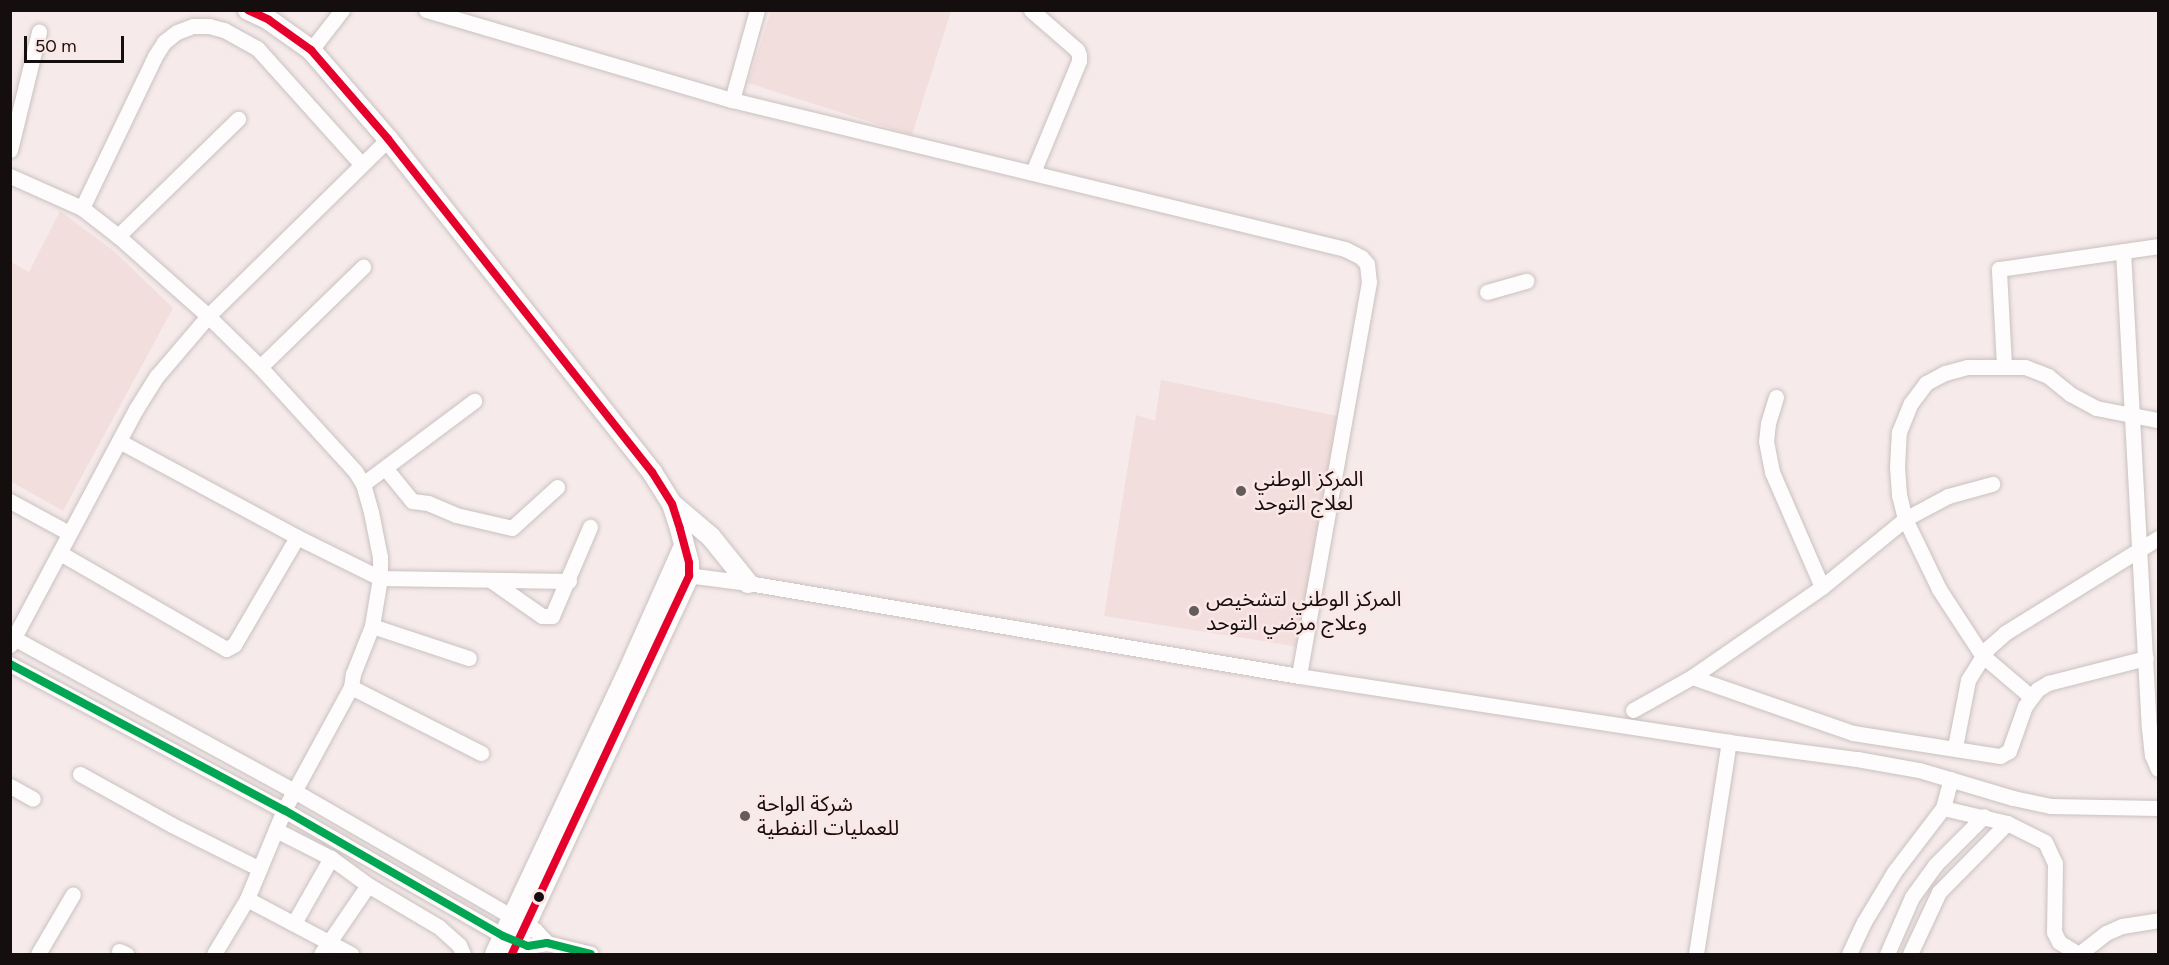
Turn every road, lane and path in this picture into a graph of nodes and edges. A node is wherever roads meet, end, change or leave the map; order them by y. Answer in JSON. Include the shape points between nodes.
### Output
{"nodes":[{"id":1,"x":248,"y":10,"type":"edge"},
{"id":2,"x":342,"y":10,"type":"edge"},
{"id":3,"x":426,"y":10,"type":"edge"},
{"id":4,"x":757,"y":10,"type":"edge"},
{"id":5,"x":1031,"y":10,"type":"edge"},
{"id":6,"x":39,"y":32,"type":"dead end"},
{"id":7,"x":311,"y":50,"type":"junction"},
{"id":8,"x":732,"y":100,"type":"junction"},
{"id":9,"x":238,"y":119,"type":"dead end"},
{"id":10,"x":388,"y":139,"type":"junction"},
{"id":11,"x":10,"y":150,"type":"edge"},
{"id":12,"x":361,"y":164,"type":"junction"},
{"id":13,"x":1033,"y":171,"type":"junction"},
{"id":14,"x":10,"y":176,"type":"edge"},
{"id":15,"x":82,"y":208,"type":"junction"},
{"id":16,"x":118,"y":236,"type":"junction"},
{"id":17,"x":2158,"y":246,"type":"edge"},
{"id":18,"x":2123,"y":251,"type":"junction"},
{"id":19,"x":363,"y":267,"type":"dead end"},
{"id":20,"x":1526,"y":282,"type":"dead end"},
{"id":21,"x":1487,"y":292,"type":"dead end"},
{"id":22,"x":208,"y":316,"type":"junction"},
{"id":23,"x":2004,"y":366,"type":"junction"},
{"id":24,"x":260,"y":367,"type":"junction"},
{"id":25,"x":1776,"y":397,"type":"dead end"},
{"id":26,"x":474,"y":401,"type":"dead end"},
{"id":27,"x":2132,"y":416,"type":"junction"},
{"id":28,"x":2158,"y":420,"type":"edge"},
{"id":29,"x":119,"y":441,"type":"junction"},
{"id":30,"x":386,"y":469,"type":"junction"},
{"id":31,"x":363,"y":484,"type":"junction"},
{"id":32,"x":1992,"y":484,"type":"dead end"},
{"id":33,"x":557,"y":487,"type":"dead end"},
{"id":34,"x":10,"y":501,"type":"edge"},
{"id":35,"x":672,"y":504,"type":"junction"},
{"id":36,"x":1905,"y":519,"type":"junction"},
{"id":37,"x":591,"y":528,"type":"dead end"},
{"id":38,"x":69,"y":533,"type":"junction"},
{"id":39,"x":297,"y":537,"type":"junction"},
{"id":40,"x":2158,"y":538,"type":"edge"},
{"id":41,"x":2139,"y":549,"type":"junction"},
{"id":42,"x":60,"y":554,"type":"junction"},
{"id":43,"x":680,"y":575,"type":"junction"},
{"id":44,"x":381,"y":578,"type":"junction"},
{"id":45,"x":492,"y":581,"type":"junction"},
{"id":46,"x":569,"y":581,"type":"junction"},
{"id":47,"x":748,"y":583,"type":"junction"},
{"id":48,"x":1822,"y":587,"type":"junction"},
{"id":49,"x":372,"y":626,"type":"junction"},
{"id":50,"x":12,"y":639,"type":"edge"},
{"id":51,"x":1982,"y":655,"type":"junction"},
{"id":52,"x":470,"y":658,"type":"dead end"},
{"id":53,"x":2146,"y":658,"type":"junction"},
{"id":54,"x":10,"y":664,"type":"edge"},
{"id":55,"x":1299,"y":676,"type":"junction"},
{"id":56,"x":1692,"y":677,"type":"junction"},
{"id":57,"x":351,"y":687,"type":"junction"},
{"id":58,"x":2030,"y":696,"type":"junction"},
{"id":59,"x":1633,"y":710,"type":"dead end"},
{"id":60,"x":2154,"y":726,"type":"edge"},
{"id":61,"x":1729,"y":742,"type":"junction"},
{"id":62,"x":1955,"y":747,"type":"junction"},
{"id":63,"x":481,"y":753,"type":"dead end"},
{"id":64,"x":2158,"y":769,"type":"edge"},
{"id":65,"x":80,"y":774,"type":"dead end"},
{"id":66,"x":1951,"y":779,"type":"junction"},
{"id":67,"x":10,"y":786,"type":"edge"},
{"id":68,"x":296,"y":792,"type":"junction"},
{"id":69,"x":33,"y":798,"type":"dead end"},
{"id":70,"x":1943,"y":808,"type":"junction"},
{"id":71,"x":2158,"y":808,"type":"edge"},
{"id":72,"x":284,"y":810,"type":"junction"},
{"id":73,"x":1984,"y":816,"type":"junction"},
{"id":74,"x":2007,"y":823,"type":"junction"},
{"id":75,"x":276,"y":830,"type":"junction"},
{"id":76,"x":332,"y":858,"type":"junction"},
{"id":77,"x":1935,"y":865,"type":"junction"},
{"id":78,"x":260,"y":869,"type":"junction"},
{"id":79,"x":1950,"y":878,"type":"junction"},
{"id":80,"x":368,"y":885,"type":"junction"},
{"id":81,"x":73,"y":894,"type":"dead end"},
{"id":82,"x":247,"y":898,"type":"junction"},
{"id":83,"x":2158,"y":919,"type":"edge"},
{"id":84,"x":294,"y":923,"type":"junction"},
{"id":85,"x":514,"y":936,"type":"edge"},
{"id":86,"x":326,"y":949,"type":"edge"},
{"id":87,"x":38,"y":954,"type":"edge"},
{"id":88,"x":214,"y":954,"type":"edge"},
{"id":89,"x":351,"y":954,"type":"edge"},
{"id":90,"x":463,"y":954,"type":"edge"},
{"id":91,"x":495,"y":954,"type":"edge"},
{"id":92,"x":591,"y":954,"type":"edge"},
{"id":93,"x":1696,"y":954,"type":"edge"},
{"id":94,"x":1849,"y":954,"type":"edge"},
{"id":95,"x":1887,"y":954,"type":"edge"},
{"id":96,"x":1910,"y":954,"type":"edge"},
{"id":97,"x":2078,"y":954,"type":"edge"}],
"edges":[{"from":1,"to":7,"type":"main road"},
{"from":2,"to":7,"type":"street"},
{"from":3,"to":8,"type":"street"},
{"from":4,"to":8,"type":"street"},
{"from":5,"to":13,"type":"street","via":[[1079,55]]},
{"from":6,"to":11,"type":"street"},
{"from":7,"to":10,"type":"main road"},
{"from":8,"to":13,"type":"street"},
{"from":9,"to":16,"type":"street"},
{"from":10,"to":12,"type":"street"},
{"from":10,"to":35,"type":"main road","via":[[642,460]]},
{"from":12,"to":15,"type":"street","via":[[257,48],[224,30],[193,26],[164,42],[155,56]]},
{"from":12,"to":22,"type":"street"},
{"from":13,"to":55,"type":"street","via":[[1345,249],[1367,264],[1369,282]]},
{"from":14,"to":15,"type":"street"},
{"from":15,"to":16,"type":"street"},
{"from":16,"to":22,"type":"street"},
{"from":17,"to":18,"type":"street"},
{"from":18,"to":23,"type":"street","via":[[1999,269]]},
{"from":18,"to":27,"type":"street"},
{"from":19,"to":24,"type":"street"},
{"from":20,"to":21,"type":"street"},
{"from":22,"to":24,"type":"street"},
{"from":22,"to":29,"type":"street","via":[[157,376]]},
{"from":23,"to":27,"type":"street","via":[[2037,370],[2085,403]]},
{"from":23,"to":36,"type":"street","via":[[1967,367],[1945,373],[1926,383],[1911,403],[1899,432],[1897,467]]},
{"from":24,"to":31,"type":"street"},
{"from":25,"to":48,"type":"street","via":[[1766,441],[1772,472]]},
{"from":26,"to":30,"type":"street"},
{"from":27,"to":28,"type":"street"},
{"from":27,"to":41,"type":"street"},
{"from":29,"to":38,"type":"street"},
{"from":29,"to":39,"type":"street"},
{"from":30,"to":31,"type":"street"},
{"from":30,"to":33,"type":"street","via":[[412,501],[428,503],[456,516],[512,528]]},
{"from":31,"to":44,"type":"street","via":[[377,537]]},
{"from":32,"to":36,"type":"street","via":[[1948,496]]},
{"from":34,"to":38,"type":"street"},
{"from":35,"to":43,"type":"main road","via":[[684,546]]},
{"from":35,"to":47,"type":"main road","via":[[711,537]]},
{"from":36,"to":48,"type":"street"},
{"from":36,"to":51,"type":"street","via":[[1939,589]]},
{"from":37,"to":46,"type":"street"},
{"from":38,"to":42,"type":"street"},
{"from":39,"to":42,"type":"street","via":[[234,645],[226,649]]},
{"from":39,"to":44,"type":"street"},
{"from":40,"to":41,"type":"street"},
{"from":41,"to":51,"type":"street","via":[[2005,633]]},
{"from":41,"to":53,"type":"street"},
{"from":42,"to":50,"type":"street"},
{"from":43,"to":47,"type":"street"},
{"from":43,"to":85,"type":"main road"},
{"from":44,"to":45,"type":"street"},
{"from":44,"to":49,"type":"street"},
{"from":45,"to":46,"type":"street"},
{"from":45,"to":46,"type":"street","via":[[547,618],[555,613]]},
{"from":47,"to":55,"type":"street"},
{"from":48,"to":56,"type":"street"},
{"from":49,"to":52,"type":"street"},
{"from":49,"to":57,"type":"street"},
{"from":50,"to":68,"type":"street"},
{"from":51,"to":58,"type":"street"},
{"from":51,"to":62,"type":"street","via":[[1965,690]]},
{"from":53,"to":58,"type":"street","via":[[2048,683]]},
{"from":53,"to":60,"type":"street"},
{"from":54,"to":72,"type":"street"},
{"from":55,"to":61,"type":"street"},
{"from":56,"to":59,"type":"street"},
{"from":56,"to":62,"type":"street","via":[[1853,733]]},
{"from":57,"to":63,"type":"street"},
{"from":57,"to":68,"type":"street"},
{"from":58,"to":62,"type":"street","via":[[2005,754]]},
{"from":60,"to":64,"type":"street","via":[[2152,755]]},
{"from":61,"to":66,"type":"street","via":[[1857,759]]},
{"from":61,"to":93,"type":"street"},
{"from":65,"to":78,"type":"street"},
{"from":66,"to":70,"type":"street"},
{"from":66,"to":71,"type":"street","via":[[2051,806]]},
{"from":67,"to":69,"type":"street"},
{"from":68,"to":72,"type":"street"},
{"from":68,"to":85,"type":"street"},
{"from":70,"to":73,"type":"street"},
{"from":70,"to":94,"type":"street","via":[[1894,872]]},
{"from":72,"to":75,"type":"street"},
{"from":72,"to":85,"type":"street"},
{"from":73,"to":74,"type":"street"},
{"from":73,"to":77,"type":"street"},
{"from":74,"to":79,"type":"street"},
{"from":74,"to":97,"type":"street","via":[[2045,842],[2052,852],[2055,932],[2059,942]]},
{"from":75,"to":76,"type":"street"},
{"from":75,"to":78,"type":"street"},
{"from":76,"to":80,"type":"street"},
{"from":76,"to":84,"type":"street"},
{"from":77,"to":79,"type":"street"},
{"from":77,"to":95,"type":"street","via":[[1912,897]]},
{"from":78,"to":82,"type":"street"},
{"from":79,"to":96,"type":"street","via":[[1924,919]]},
{"from":80,"to":86,"type":"street"},
{"from":80,"to":90,"type":"street","via":[[439,927]]},
{"from":81,"to":87,"type":"street"},
{"from":82,"to":84,"type":"street"},
{"from":82,"to":88,"type":"street"},
{"from":83,"to":97,"type":"street","via":[[2106,933]]},
{"from":84,"to":86,"type":"street"},
{"from":85,"to":91,"type":"main road"},
{"from":85,"to":92,"type":"street","via":[[535,946],[547,943]]},
{"from":86,"to":89,"type":"street"}]}
